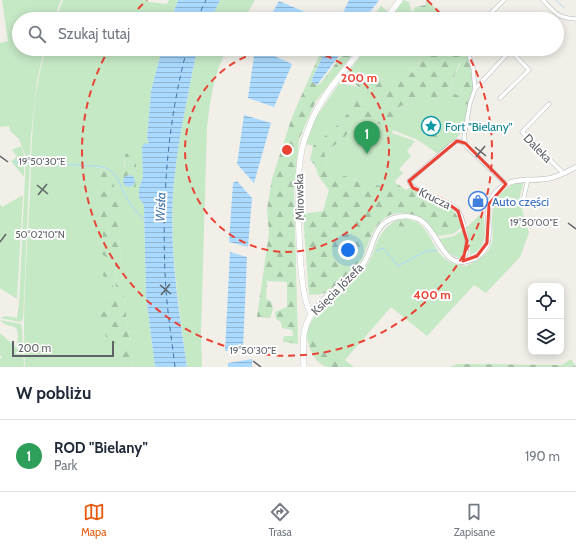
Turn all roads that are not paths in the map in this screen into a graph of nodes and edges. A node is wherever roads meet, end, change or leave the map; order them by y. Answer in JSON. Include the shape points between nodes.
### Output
{"nodes":[{"id":1,"x":400,"y":0,"type":"edge"},
{"id":2,"x":504,"y":0,"type":"edge"},
{"id":3,"x":546,"y":1,"type":"edge"},
{"id":4,"x":391,"y":12,"type":"edge"},
{"id":5,"x":492,"y":12,"type":"edge"},
{"id":6,"x":554,"y":12,"type":"edge"},
{"id":7,"x":564,"y":18,"type":"edge"},
{"id":8,"x":576,"y":19,"type":"edge"},
{"id":9,"x":357,"y":56,"type":"edge"},
{"id":10,"x":469,"y":56,"type":"edge"},
{"id":11,"x":505,"y":56,"type":"edge"},
{"id":12,"x":517,"y":56,"type":"edge"},
{"id":13,"x":475,"y":89,"type":"junction"},
{"id":14,"x":500,"y":98,"type":"dead end"},
{"id":15,"x":548,"y":104,"type":"dead end"},
{"id":16,"x":465,"y":143,"type":"junction"},
{"id":17,"x":576,"y":167,"type":"edge"},
{"id":18,"x":563,"y":173,"type":"junction"},
{"id":19,"x":528,"y":179,"type":"junction"},
{"id":20,"x":506,"y":184,"type":"junction"},
{"id":21,"x":523,"y":201,"type":"dead end"},
{"id":22,"x":463,"y":261,"type":"junction"},
{"id":23,"x":312,"y":313,"type":"junction"},
{"id":24,"x":304,"y":367,"type":"edge"}],
"edges":[{"from":1,"to":4,"type":"main road"},
{"from":2,"to":5,"type":"street"},
{"from":3,"to":6,"type":"street"},
{"from":7,"to":8,"type":"street"},
{"from":9,"to":23,"type":"main road","name":"Mirowska","via":[[319,107],[308,130],[300,159],[298,195],[302,281],[307,307]]},
{"from":10,"to":13,"type":"street"},
{"from":11,"to":13,"type":"street"},
{"from":12,"to":14,"type":"street","via":[[529,70]]},
{"from":13,"to":16,"type":"street","via":[[469,108]]},
{"from":15,"to":18,"type":"street","name":"Daleka","via":[[522,132]]},
{"from":16,"to":20,"type":"street"},
{"from":16,"to":22,"type":"street","name":"Krucza","via":[[453,143],[409,181],[413,188],[442,199],[458,211],[465,227],[467,241]]},
{"from":17,"to":18,"type":"street"},
{"from":18,"to":19,"type":"street","via":[[550,178]]},
{"from":19,"to":20,"type":"street","via":[[513,180]]},
{"from":19,"to":21,"type":"street"},
{"from":20,"to":22,"type":"street","via":[[490,204],[486,246],[472,260]]},
{"from":22,"to":23,"type":"street","name":"Księcia Józefa","via":[[456,261],[444,254],[426,224],[412,217],[397,217],[378,229],[363,265]]},
{"from":23,"to":24,"type":"main road","name":"Księcia Józefa","via":[[303,333]]}]}
